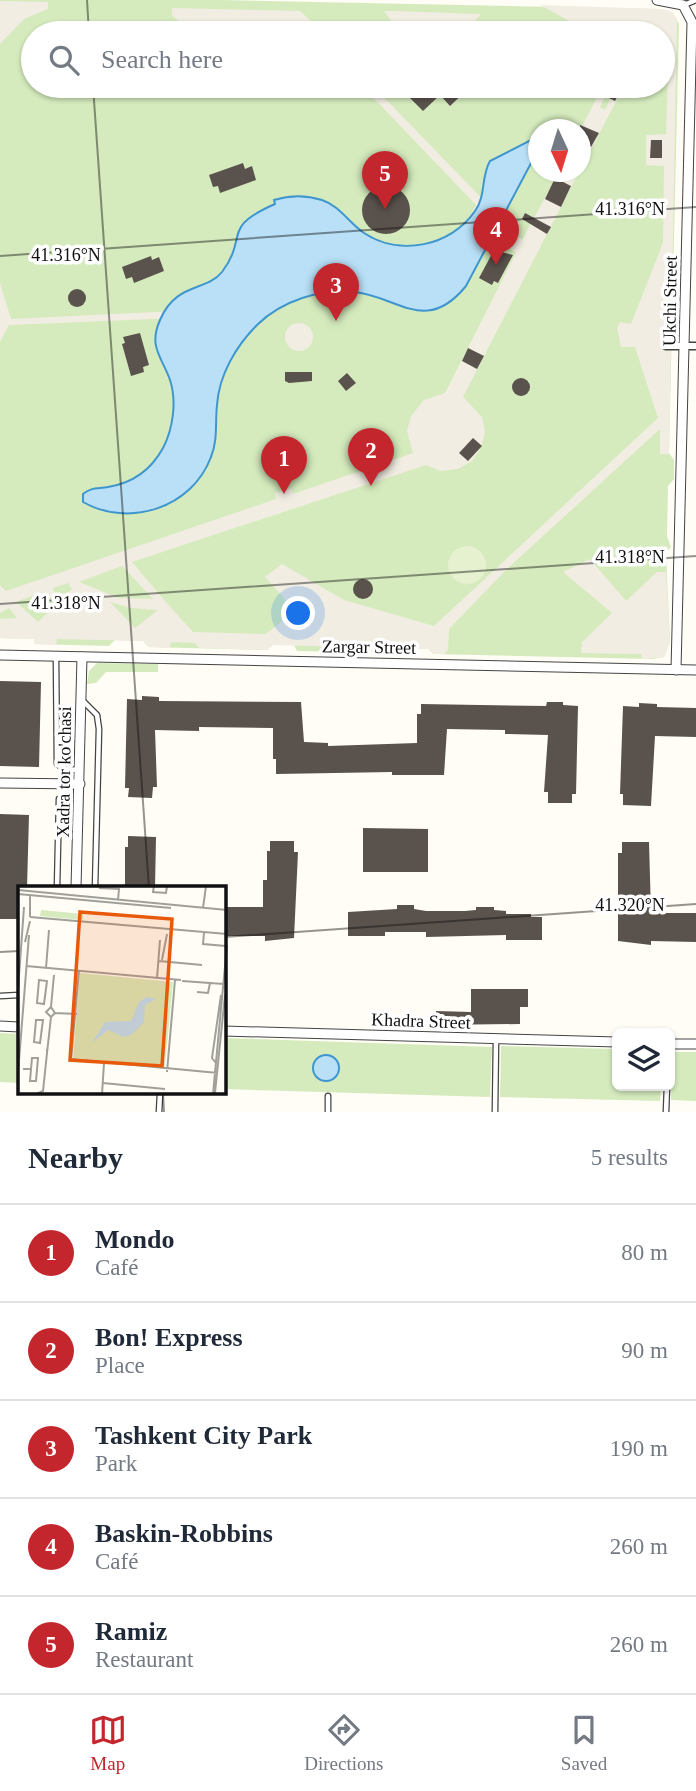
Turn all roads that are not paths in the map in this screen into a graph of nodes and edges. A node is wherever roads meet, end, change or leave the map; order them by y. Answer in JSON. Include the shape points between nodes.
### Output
{"nodes":[{"id":1,"x":657,"y":0,"type":"edge"},
{"id":2,"x":696,"y":0,"type":"edge"},
{"id":3,"x":683,"y":5,"type":"junction"},
{"id":4,"x":694,"y":44,"type":"edge"},
{"id":5,"x":692,"y":199,"type":"edge"},
{"id":6,"x":666,"y":346,"type":"dead end"},
{"id":7,"x":685,"y":346,"type":"junction"},
{"id":8,"x":696,"y":346,"type":"edge"},
{"id":9,"x":0,"y":655,"type":"edge"},
{"id":10,"x":56,"y":656,"type":"junction"},
{"id":11,"x":82,"y":657,"type":"junction"},
{"id":12,"x":676,"y":670,"type":"junction"},
{"id":13,"x":696,"y":670,"type":"edge"},
{"id":14,"x":81,"y":700,"type":"junction"},
{"id":15,"x":80,"y":770,"type":"junction"},
{"id":16,"x":0,"y":783,"type":"edge"},
{"id":17,"x":80,"y":784,"type":"junction"},
{"id":18,"x":59,"y":799,"type":"dead end"},
{"id":19,"x":57,"y":886,"type":"edge"},
{"id":20,"x":76,"y":886,"type":"edge"},
{"id":21,"x":96,"y":886,"type":"edge"},
{"id":22,"x":18,"y":995,"type":"edge"},
{"id":23,"x":0,"y":996,"type":"edge"},
{"id":24,"x":0,"y":1027,"type":"edge"},
{"id":25,"x":18,"y":1027,"type":"edge"},
{"id":26,"x":226,"y":1031,"type":"edge"},
{"id":27,"x":496,"y":1039,"type":"junction"},
{"id":28,"x":612,"y":1042,"type":"edge"},
{"id":29,"x":675,"y":1044,"type":"edge"},
{"id":30,"x":696,"y":1044,"type":"edge"},
{"id":31,"x":667,"y":1091,"type":"edge"},
{"id":32,"x":159,"y":1094,"type":"edge"},
{"id":33,"x":328,"y":1096,"type":"dead end"},
{"id":34,"x":159,"y":1112,"type":"edge"},
{"id":35,"x":328,"y":1112,"type":"edge"},
{"id":36,"x":495,"y":1112,"type":"edge"},
{"id":37,"x":666,"y":1112,"type":"edge"}],
"edges":[{"from":1,"to":3,"type":"street"},
{"from":2,"to":3,"type":"lane"},
{"from":3,"to":4,"type":"street","name":"Ukchi Street","via":[[691,19]]},
{"from":4,"to":5,"type":"street","name":"Ukchi Street"},
{"from":5,"to":7,"type":"street","name":"Ukchi Street"},
{"from":6,"to":7,"type":"street"},
{"from":7,"to":8,"type":"street"},
{"from":7,"to":12,"type":"street","name":"Ukchi Street"},
{"from":9,"to":10,"type":"street","name":"Zargar Street"},
{"from":10,"to":11,"type":"street","name":"Zargar Street"},
{"from":10,"to":15,"type":"lane","via":[[57,764]]},
{"from":11,"to":12,"type":"street","name":"Zargar Street"},
{"from":11,"to":14,"type":"street","name":"Xadra tor ko'chasi"},
{"from":12,"to":13,"type":"street","name":"Zargar Street"},
{"from":14,"to":15,"type":"street","name":"Xadra tor ko'chasi"},
{"from":14,"to":21,"type":"lane","via":[[97,715],[99,729]]},
{"from":15,"to":17,"type":"street","name":"Xadra tor ko'chasi"},
{"from":16,"to":17,"type":"street"},
{"from":17,"to":20,"type":"street","name":"Xadra tor ko'chasi"},
{"from":18,"to":19,"type":"lane"},
{"from":22,"to":23,"type":"lane"},
{"from":24,"to":25,"type":"street"},
{"from":26,"to":27,"type":"street","name":"Khadra Street"},
{"from":27,"to":28,"type":"street","name":"Khadra Street"},
{"from":27,"to":36,"type":"lane"},
{"from":29,"to":30,"type":"street"},
{"from":31,"to":37,"type":"lane"},
{"from":32,"to":34,"type":"lane"},
{"from":33,"to":35,"type":"lane"}]}
